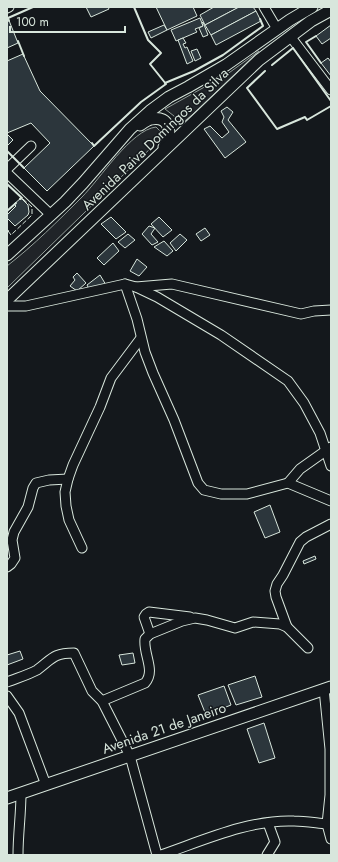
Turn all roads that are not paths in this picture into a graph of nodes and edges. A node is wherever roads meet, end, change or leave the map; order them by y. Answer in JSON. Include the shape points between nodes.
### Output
{"nodes":[{"id":1,"x":264,"y":7,"type":"edge"},
{"id":2,"x":312,"y":7,"type":"edge"},
{"id":3,"x":331,"y":10,"type":"edge"},
{"id":4,"x":277,"y":29,"type":"junction"},
{"id":5,"x":290,"y":36,"type":"junction"},
{"id":6,"x":331,"y":90,"type":"edge"},
{"id":7,"x":130,"y":129,"type":"junction"},
{"id":8,"x":31,"y":146,"type":"dead end"},
{"id":9,"x":158,"y":156,"type":"junction"},
{"id":10,"x":7,"y":168,"type":"edge"},
{"id":11,"x":7,"y":173,"type":"edge"},
{"id":12,"x":51,"y":215,"type":"junction"},
{"id":13,"x":7,"y":255,"type":"edge"},
{"id":14,"x":125,"y":284,"type":"junction"},
{"id":15,"x":136,"y":287,"type":"junction"},
{"id":16,"x":7,"y":300,"type":"edge"},
{"id":17,"x":7,"y":306,"type":"edge"},
{"id":18,"x":331,"y":310,"type":"edge"},
{"id":19,"x":142,"y":338,"type":"junction"},
{"id":20,"x":329,"y":448,"type":"edge"},
{"id":21,"x":331,"y":466,"type":"edge"},
{"id":22,"x":68,"y":479,"type":"junction"},
{"id":23,"x":288,"y":483,"type":"junction"},
{"id":24,"x":331,"y":501,"type":"edge"},
{"id":25,"x":331,"y":524,"type":"edge"},
{"id":26,"x":82,"y":548,"type":"dead end"},
{"id":27,"x":7,"y":567,"type":"edge"},
{"id":28,"x":195,"y":618,"type":"junction"},
{"id":29,"x":287,"y":627,"type":"junction"},
{"id":30,"x":150,"y":634,"type":"junction"},
{"id":31,"x":308,"y":648,"type":"dead end"},
{"id":32,"x":7,"y":682,"type":"edge"},
{"id":33,"x":327,"y":688,"type":"edge"},
{"id":34,"x":7,"y":696,"type":"edge"},
{"id":35,"x":102,"y":701,"type":"junction"},
{"id":36,"x":130,"y":756,"type":"junction"},
{"id":37,"x":46,"y":785,"type":"junction"},
{"id":38,"x":21,"y":793,"type":"junction"},
{"id":39,"x":7,"y":798,"type":"edge"},
{"id":40,"x":268,"y":823,"type":"junction"},
{"id":41,"x":327,"y":824,"type":"junction"},
{"id":42,"x":331,"y":838,"type":"edge"},
{"id":43,"x":18,"y":855,"type":"edge"},
{"id":44,"x":158,"y":855,"type":"edge"},
{"id":45,"x":161,"y":855,"type":"edge"},
{"id":46,"x":267,"y":855,"type":"edge"}],
"edges":[{"from":1,"to":4,"type":"street"},
{"from":2,"to":4,"type":"main road","name":"Avenida Paiva Domingos da Silva"},
{"from":3,"to":5,"type":"main road","name":"Avenida Paiva Domingos da Silva"},
{"from":4,"to":7,"type":"main road","name":"Avenida Paiva Domingos da Silva","via":[[226,65],[169,97],[150,110]]},
{"from":5,"to":6,"type":"street"},
{"from":5,"to":9,"type":"main road","name":"Avenida Paiva Domingos da Silva","via":[[259,60]]},
{"from":7,"to":9,"type":"main road","via":[[151,119],[165,122],[170,133]]},
{"from":7,"to":12,"type":"main road","name":"Avenida Paiva Domingos da Silva"},
{"from":8,"to":10,"type":"street"},
{"from":9,"to":16,"type":"main road","name":"Avenida Paiva Domingos da Silva"},
{"from":11,"to":12,"type":"street"},
{"from":12,"to":13,"type":"main road","name":"Avenida Paiva Domingos da Silva"},
{"from":14,"to":15,"type":"street"},
{"from":14,"to":17,"type":"street","via":[[26,306]]},
{"from":14,"to":19,"type":"street"},
{"from":15,"to":18,"type":"street","via":[[172,284],[301,314]]},
{"from":15,"to":20,"type":"street","via":[[221,335],[288,381],[304,403]]},
{"from":19,"to":22,"type":"street","via":[[111,378]]},
{"from":19,"to":23,"type":"street","via":[[153,373],[198,483],[204,490],[220,494],[247,494]]},
{"from":20,"to":21,"type":"street"},
{"from":20,"to":23,"type":"street","via":[[300,469]]},
{"from":22,"to":26,"type":"street","via":[[64,492],[66,506],[69,520]]},
{"from":22,"to":27,"type":"street","via":[[36,483],[28,507],[14,532],[12,540],[15,558]]},
{"from":23,"to":24,"type":"street"},
{"from":25,"to":29,"type":"street","via":[[300,542],[276,584],[276,597]]},
{"from":28,"to":29,"type":"street","via":[[235,628],[253,622]]},
{"from":28,"to":30,"type":"street"},
{"from":28,"to":30,"type":"street","via":[[149,612],[144,617]]},
{"from":29,"to":31,"type":"street"},
{"from":30,"to":35,"type":"street","via":[[144,645],[149,678],[145,683]]},
{"from":32,"to":35,"type":"street","via":[[36,670],[54,656],[74,653],[92,691]]},
{"from":33,"to":36,"type":"main road","name":"Avenida 21 de Janeiro"},
{"from":33,"to":41,"type":"street","via":[[330,795]]},
{"from":34,"to":37,"type":"street","via":[[19,713]]},
{"from":35,"to":36,"type":"street"},
{"from":36,"to":37,"type":"main road","name":"Avenida 21 de Janeiro"},
{"from":36,"to":44,"type":"street"},
{"from":37,"to":38,"type":"main road","name":"Avenida 21 de Janeiro"},
{"from":38,"to":39,"type":"main road","name":"Avenida 21 de Janeiro"},
{"from":38,"to":43,"type":"street"},
{"from":40,"to":41,"type":"street","via":[[293,820]]},
{"from":40,"to":45,"type":"street","via":[[239,828]]},
{"from":40,"to":46,"type":"street","via":[[275,842]]},
{"from":41,"to":42,"type":"street"}]}
